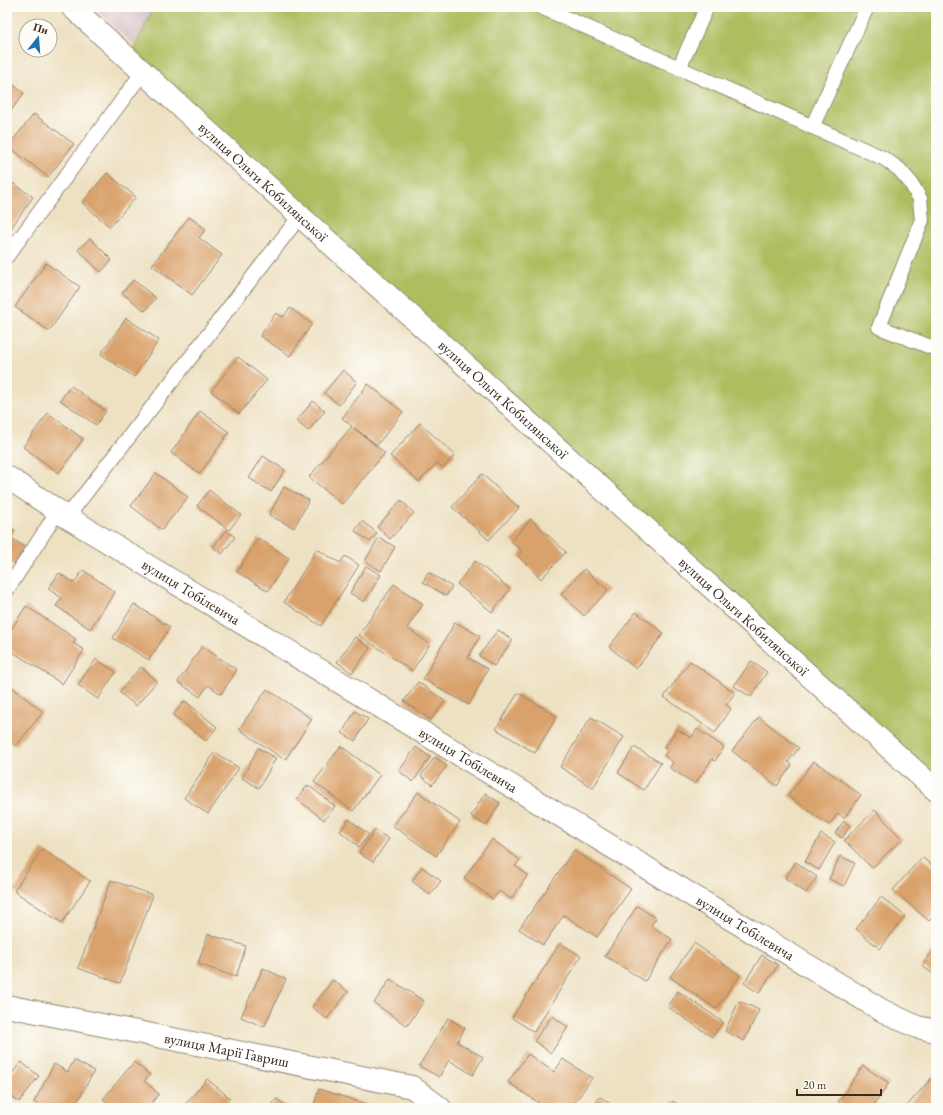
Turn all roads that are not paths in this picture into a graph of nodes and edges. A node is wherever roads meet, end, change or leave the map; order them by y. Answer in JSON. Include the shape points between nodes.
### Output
{"nodes":[{"id":1,"x":72,"y":7,"type":"edge"},
{"id":2,"x":541,"y":7,"type":"edge"},
{"id":3,"x":707,"y":7,"type":"edge"},
{"id":4,"x":867,"y":7,"type":"edge"},
{"id":5,"x":679,"y":68,"type":"junction"},
{"id":6,"x":143,"y":72,"type":"junction"},
{"id":7,"x":812,"y":127,"type":"junction"},
{"id":8,"x":300,"y":216,"type":"junction"},
{"id":9,"x":7,"y":256,"type":"edge"},
{"id":10,"x":936,"y":348,"type":"edge"},
{"id":11,"x":7,"y":477,"type":"edge"},
{"id":12,"x":63,"y":514,"type":"junction"},
{"id":13,"x":7,"y":590,"type":"edge"},
{"id":14,"x":936,"y":790,"type":"edge"},
{"id":15,"x":7,"y":1006,"type":"edge"},
{"id":16,"x":936,"y":1031,"type":"edge"},
{"id":17,"x":440,"y":1108,"type":"edge"}],
"edges":[{"from":1,"to":6,"type":"street","name":"вулиця Ольги Кобилянської"},
{"from":2,"to":5,"type":"lane"},
{"from":3,"to":5,"type":"lane"},
{"from":4,"to":7,"type":"lane"},
{"from":5,"to":7,"type":"lane"},
{"from":6,"to":8,"type":"street","name":"вулиця Ольги Кобилянської"},
{"from":6,"to":9,"type":"lane"},
{"from":7,"to":10,"type":"lane","via":[[884,158],[899,169],[920,199],[922,220],[879,327]]},
{"from":8,"to":12,"type":"lane"},
{"from":8,"to":14,"type":"street","name":"вулиця Ольги Кобилянської"},
{"from":11,"to":12,"type":"street","name":"вулиця Тобілевича"},
{"from":12,"to":13,"type":"lane"},
{"from":12,"to":16,"type":"street","name":"вулиця Тобілевича","via":[[883,1011],[917,1027]]},
{"from":15,"to":17,"type":"street","name":"вулиця Марії Гавриш","via":[[412,1087]]}]}
